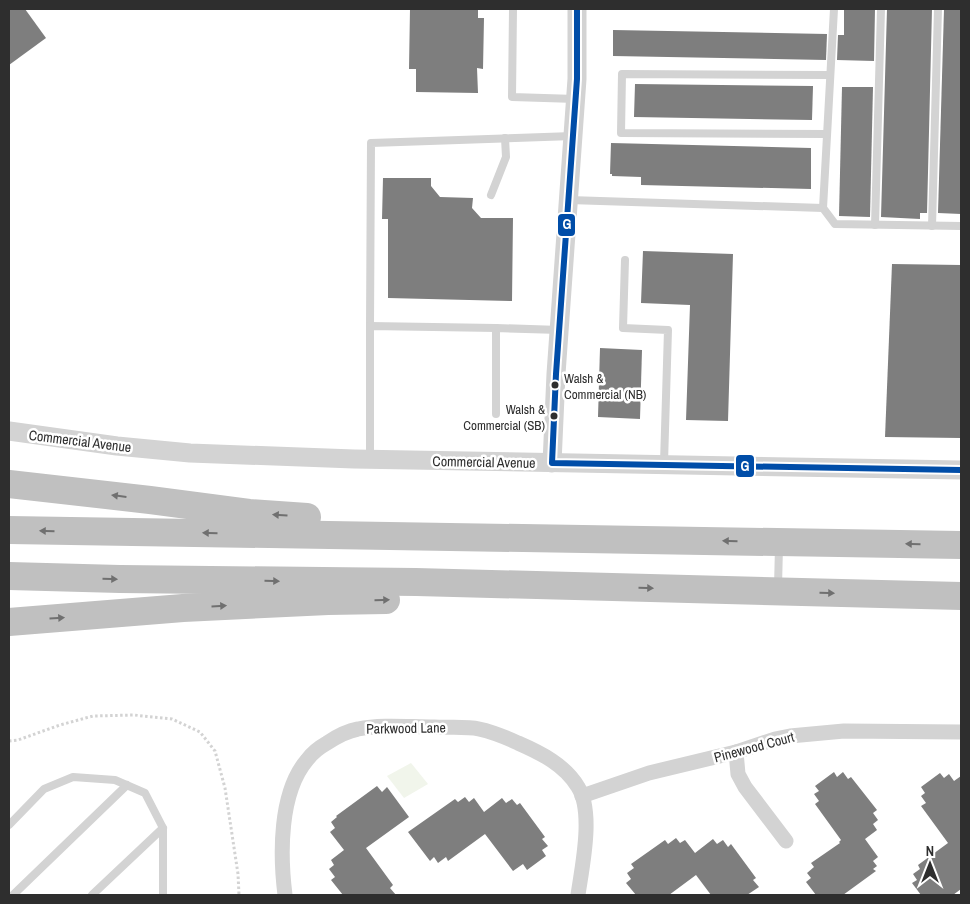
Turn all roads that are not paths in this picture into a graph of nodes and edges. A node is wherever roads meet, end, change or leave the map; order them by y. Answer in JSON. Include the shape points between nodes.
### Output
{"nodes":[{"id":1,"x":513,"y":9,"type":"edge"},
{"id":2,"x":577,"y":9,"type":"edge"},
{"id":3,"x":834,"y":9,"type":"edge"},
{"id":4,"x":881,"y":9,"type":"edge"},
{"id":5,"x":938,"y":9,"type":"edge"},
{"id":6,"x":830,"y":75,"type":"junction"},
{"id":7,"x":576,"y":99,"type":"junction"},
{"id":8,"x":827,"y":134,"type":"junction"},
{"id":9,"x":574,"y":136,"type":"junction"},
{"id":10,"x":505,"y":138,"type":"junction"},
{"id":11,"x":491,"y":194,"type":"dead end"},
{"id":12,"x":569,"y":200,"type":"junction"},
{"id":13,"x":823,"y":208,"type":"junction"},
{"id":14,"x":875,"y":225,"type":"junction"},
{"id":15,"x":932,"y":226,"type":"junction"},
{"id":16,"x":961,"y":226,"type":"edge"},
{"id":17,"x":625,"y":260,"type":"dead end"},
{"id":18,"x":370,"y":326,"type":"junction"},
{"id":19,"x":496,"y":328,"type":"junction"},
{"id":20,"x":560,"y":330,"type":"junction"},
{"id":21,"x":496,"y":414,"type":"dead end"},
{"id":22,"x":9,"y":431,"type":"edge"},
{"id":23,"x":370,"y":460,"type":"junction"},
{"id":24,"x":552,"y":463,"type":"junction"},
{"id":25,"x":664,"y":465,"type":"junction"},
{"id":26,"x":961,"y":470,"type":"edge"},
{"id":27,"x":9,"y":484,"type":"edge"},
{"id":28,"x":9,"y":530,"type":"edge"},
{"id":29,"x":661,"y":540,"type":"junction"},
{"id":30,"x":779,"y":542,"type":"junction"},
{"id":31,"x":961,"y":545,"type":"edge"},
{"id":32,"x":9,"y":576,"type":"edge"},
{"id":33,"x":597,"y":587,"type":"junction"},
{"id":34,"x":778,"y":592,"type":"junction"},
{"id":35,"x":961,"y":596,"type":"edge"},
{"id":36,"x":9,"y":622,"type":"edge"},
{"id":37,"x":961,"y":732,"type":"edge"},
{"id":38,"x":736,"y":752,"type":"junction"},
{"id":39,"x":127,"y":786,"type":"junction"},
{"id":40,"x":582,"y":796,"type":"junction"},
{"id":41,"x":9,"y":825,"type":"edge"},
{"id":42,"x":163,"y":828,"type":"junction"},
{"id":43,"x":786,"y":841,"type":"dead end"},
{"id":44,"x":13,"y":895,"type":"edge"},
{"id":45,"x":92,"y":895,"type":"edge"},
{"id":46,"x":163,"y":895,"type":"edge"},
{"id":47,"x":285,"y":895,"type":"edge"},
{"id":48,"x":578,"y":895,"type":"edge"}],
"edges":[{"from":1,"to":7,"type":"lane","via":[[512,97]]},
{"from":2,"to":7,"type":"street"},
{"from":3,"to":6,"type":"lane"},
{"from":4,"to":14,"type":"lane"},
{"from":5,"to":15,"type":"lane"},
{"from":6,"to":8,"type":"lane"},
{"from":6,"to":8,"type":"lane","via":[[622,74],[620,133]]},
{"from":7,"to":9,"type":"street"},
{"from":8,"to":13,"type":"lane"},
{"from":9,"to":10,"type":"lane"},
{"from":9,"to":12,"type":"street"},
{"from":10,"to":11,"type":"lane","via":[[506,157]]},
{"from":10,"to":18,"type":"lane","via":[[371,143]]},
{"from":12,"to":13,"type":"lane"},
{"from":12,"to":20,"type":"street"},
{"from":13,"to":14,"type":"lane","via":[[835,224]]},
{"from":14,"to":15,"type":"lane"},
{"from":15,"to":16,"type":"lane"},
{"from":17,"to":25,"type":"lane","via":[[623,328],[668,330]]},
{"from":18,"to":19,"type":"lane"},
{"from":18,"to":23,"type":"lane"},
{"from":19,"to":20,"type":"lane"},
{"from":19,"to":21,"type":"lane"},
{"from":20,"to":24,"type":"street"},
{"from":22,"to":23,"type":"street","name":"Commercial Avenue","via":[[190,453]]},
{"from":23,"to":24,"type":"street","name":"Commercial Avenue"},
{"from":24,"to":25,"type":"street","name":"Commercial Avenue"},
{"from":25,"to":26,"type":"street","name":"Commercial Avenue"},
{"from":29,"to":27,"type":"highway","one_way":true,"via":[[249,513]]},
{"from":29,"to":28,"type":"highway","one_way":true},
{"from":30,"to":29,"type":"highway","one_way":true},
{"from":31,"to":30,"type":"highway","one_way":true},
{"from":30,"to":34,"type":"lane"},
{"from":32,"to":33,"type":"highway","one_way":true},
{"from":33,"to":34,"type":"highway","one_way":true},
{"from":36,"to":33,"type":"highway","one_way":true,"via":[[183,608],[487,598]]},
{"from":34,"to":35,"type":"highway","one_way":true},
{"from":37,"to":38,"type":"street","name":"Pinewood Court","via":[[814,733],[775,739]]},
{"from":38,"to":40,"type":"street","name":"Pinewood Court","via":[[649,773]]},
{"from":38,"to":43,"type":"street","via":[[738,774]]},
{"from":39,"to":41,"type":"lane","via":[[115,780],[73,777],[44,789]]},
{"from":39,"to":42,"type":"lane","via":[[145,793]]},
{"from":39,"to":44,"type":"lane"},
{"from":40,"to":47,"type":"street","name":"Parkwood Lane","via":[[569,775],[558,765],[496,733],[476,728],[377,726],[357,729],[322,746],[307,759],[296,776],[285,814],[283,835]]},
{"from":40,"to":48,"type":"street","via":[[587,816]]},
{"from":42,"to":45,"type":"lane"},
{"from":42,"to":46,"type":"lane"}]}
